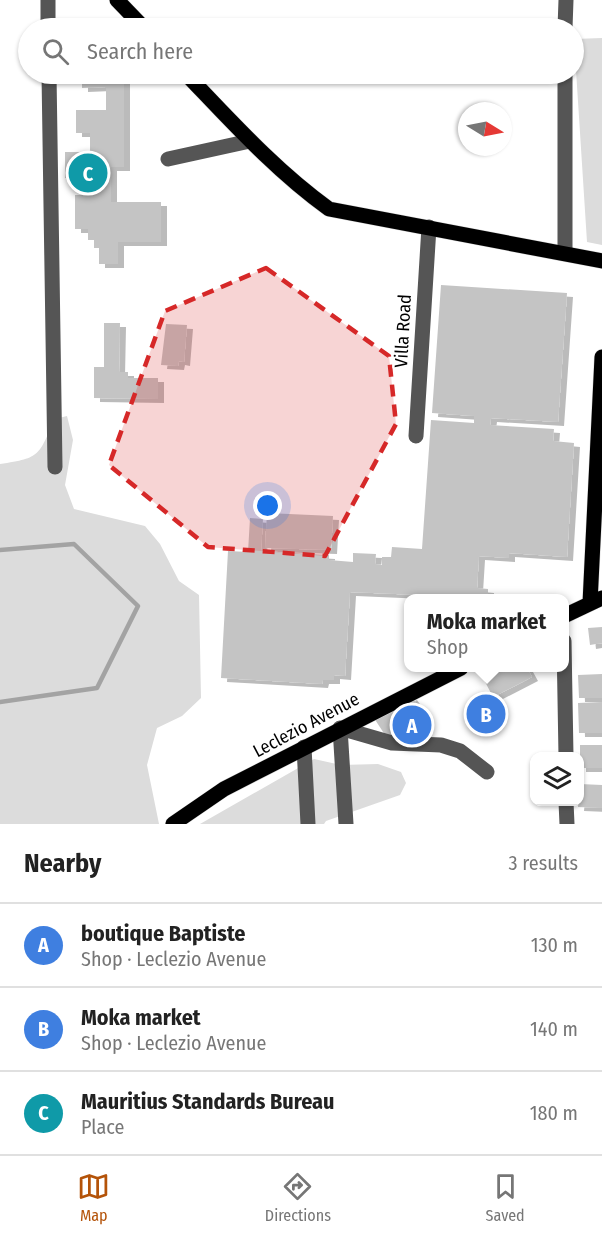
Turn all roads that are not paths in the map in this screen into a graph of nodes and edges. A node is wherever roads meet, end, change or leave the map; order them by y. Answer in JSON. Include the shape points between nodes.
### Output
{"nodes":[{"id":1,"x":48,"y":0,"type":"edge"},
{"id":2,"x":117,"y":0,"type":"edge"},
{"id":3,"x":566,"y":0,"type":"edge"},
{"id":4,"x":48,"y":18,"type":"edge"},
{"id":5,"x":134,"y":18,"type":"edge"},
{"id":6,"x":565,"y":18,"type":"edge"},
{"id":7,"x":49,"y":84,"type":"edge"},
{"id":8,"x":196,"y":84,"type":"edge"},
{"id":9,"x":565,"y":84,"type":"edge"},
{"id":10,"x":250,"y":141,"type":"junction"},
{"id":11,"x":168,"y":159,"type":"dead end"},
{"id":12,"x":429,"y":227,"type":"junction"},
{"id":13,"x":565,"y":253,"type":"junction"},
{"id":14,"x":602,"y":261,"type":"edge"},
{"id":15,"x":602,"y":357,"type":"edge"},
{"id":16,"x":416,"y":436,"type":"dead end"},
{"id":17,"x":55,"y":467,"type":"dead end"},
{"id":18,"x":598,"y":481,"type":"edge"},
{"id":19,"x":596,"y":600,"type":"edge"},
{"id":20,"x":569,"y":614,"type":"edge"},
{"id":21,"x":452,"y":672,"type":"edge"},
{"id":22,"x":565,"y":672,"type":"edge"},
{"id":23,"x":340,"y":728,"type":"junction"},
{"id":24,"x":304,"y":747,"type":"junction"},
{"id":25,"x":566,"y":752,"type":"edge"},
{"id":26,"x":487,"y":772,"type":"dead end"},
{"id":27,"x":566,"y":806,"type":"edge"},
{"id":28,"x":173,"y":824,"type":"edge"},
{"id":29,"x":308,"y":824,"type":"edge"},
{"id":30,"x":346,"y":824,"type":"edge"},
{"id":31,"x":567,"y":824,"type":"edge"}],
"edges":[{"from":1,"to":4,"type":"street"},
{"from":2,"to":5,"type":"main road"},
{"from":3,"to":6,"type":"street"},
{"from":7,"to":17,"type":"street"},
{"from":8,"to":10,"type":"main road"},
{"from":9,"to":13,"type":"street"},
{"from":10,"to":11,"type":"street"},
{"from":10,"to":12,"type":"main road","via":[[329,209]]},
{"from":12,"to":13,"type":"main road"},
{"from":12,"to":16,"type":"street","name":"Villa Road"},
{"from":13,"to":14,"type":"main road"},
{"from":15,"to":18,"type":"main road"},
{"from":18,"to":19,"type":"main road"},
{"from":19,"to":20,"type":"main road"},
{"from":21,"to":23,"type":"main road","name":"Leclezio Avenue"},
{"from":22,"to":25,"type":"street"},
{"from":23,"to":24,"type":"main road","name":"Leclezio Avenue"},
{"from":23,"to":26,"type":"street","via":[[392,743],[450,748]]},
{"from":23,"to":30,"type":"street"},
{"from":24,"to":28,"type":"main road","name":"Leclezio Avenue","via":[[224,789]]},
{"from":24,"to":29,"type":"street"},
{"from":27,"to":31,"type":"street"}]}
